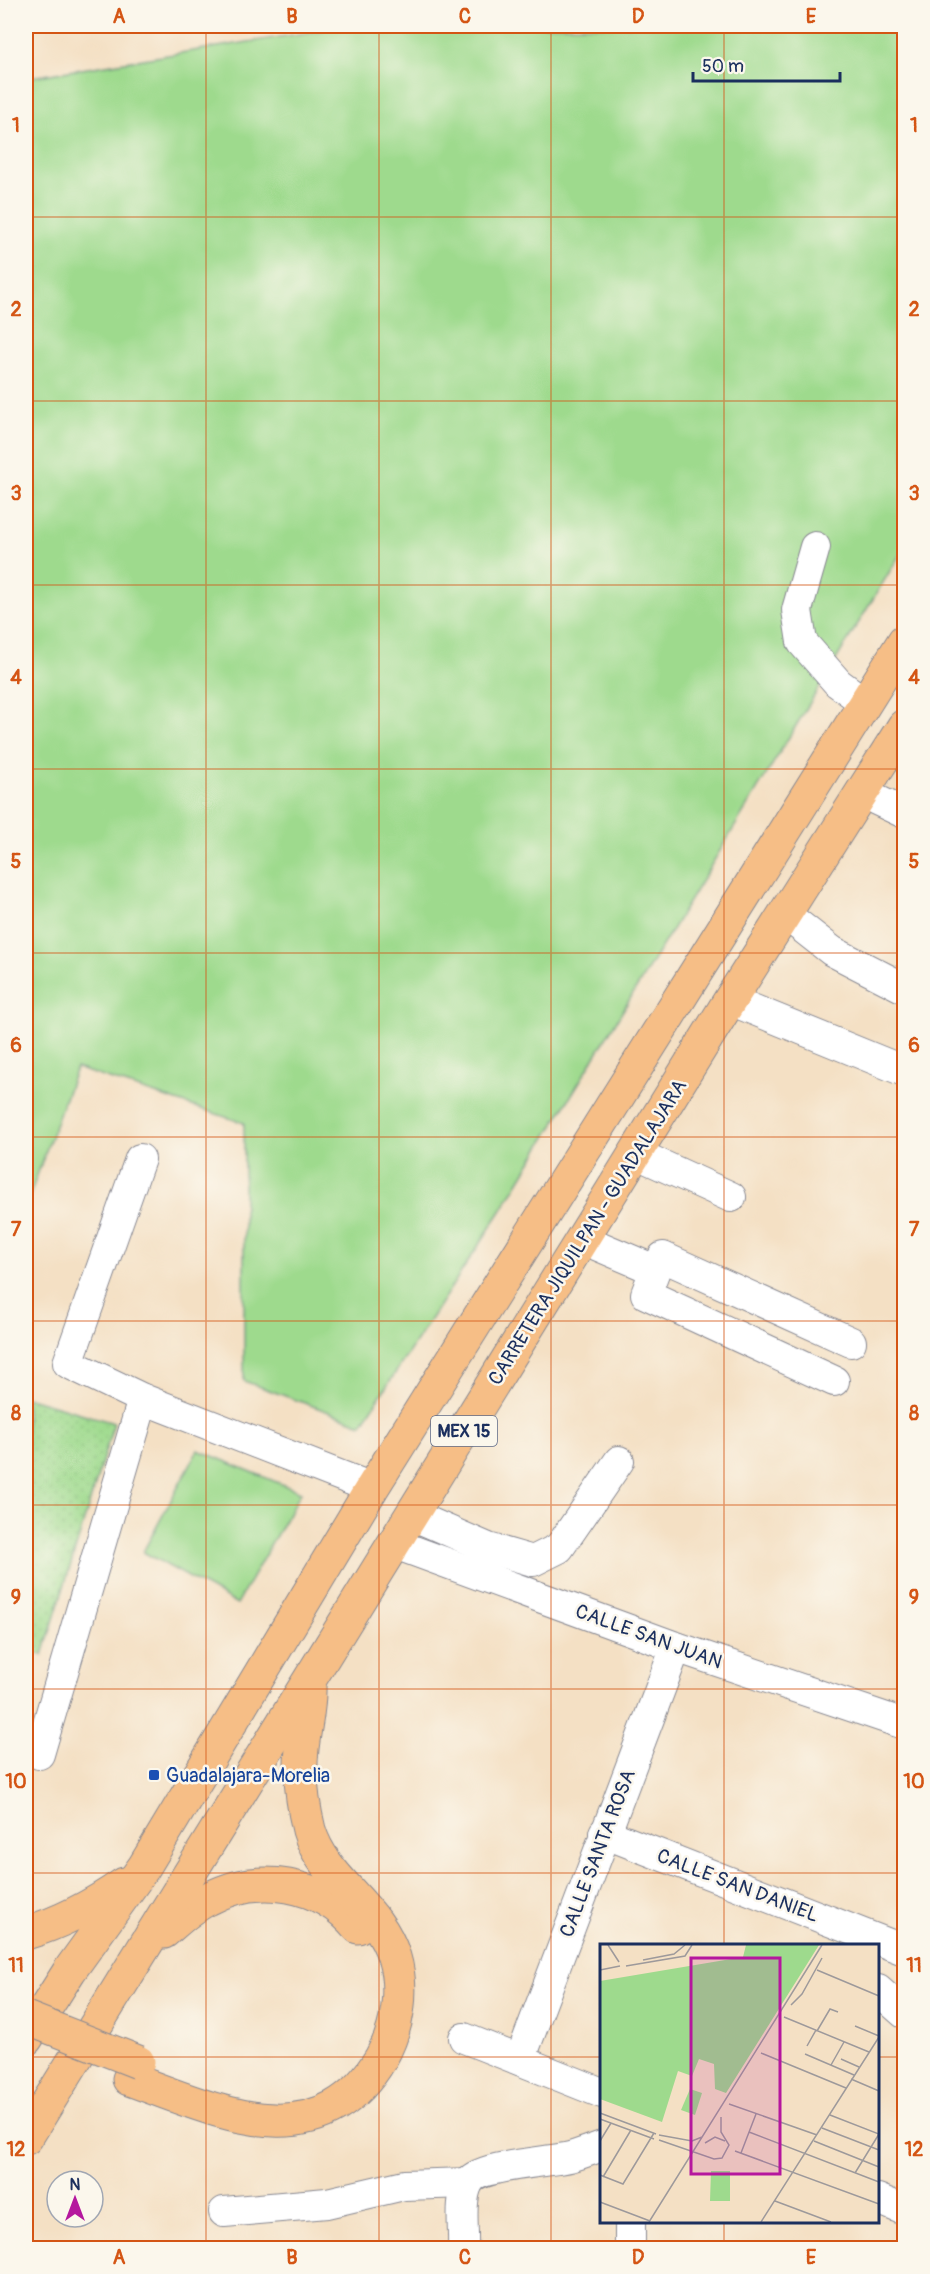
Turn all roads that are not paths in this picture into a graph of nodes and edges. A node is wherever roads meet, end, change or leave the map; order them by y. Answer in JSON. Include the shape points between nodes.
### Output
{"nodes":[{"id":1,"x":815,"y":548,"type":"dead end"},
{"id":2,"x":904,"y":640,"type":"edge"},
{"id":3,"x":865,"y":703,"type":"junction"},
{"id":4,"x":904,"y":728,"type":"edge"},
{"id":5,"x":862,"y":793,"type":"junction"},
{"id":6,"x":904,"y":813,"type":"edge"},
{"id":7,"x":785,"y":914,"type":"junction"},
{"id":8,"x":904,"y":988,"type":"edge"},
{"id":9,"x":730,"y":1000,"type":"junction"},
{"id":10,"x":904,"y":1071,"type":"edge"},
{"id":11,"x":635,"y":1153,"type":"junction"},
{"id":12,"x":140,"y":1159,"type":"dead end"},
{"id":13,"x":731,"y":1197,"type":"dead end"},
{"id":14,"x":582,"y":1239,"type":"junction"},
{"id":15,"x":655,"y":1270,"type":"junction"},
{"id":16,"x":851,"y":1342,"type":"dead end"},
{"id":17,"x":834,"y":1381,"type":"dead end"},
{"id":18,"x":142,"y":1400,"type":"junction"},
{"id":19,"x":619,"y":1461,"type":"dead end"},
{"id":20,"x":372,"y":1488,"type":"junction"},
{"id":21,"x":412,"y":1515,"type":"junction"},
{"id":22,"x":394,"y":1544,"type":"junction"},
{"id":23,"x":676,"y":1647,"type":"junction"},
{"id":24,"x":309,"y":1681,"type":"junction"},
{"id":25,"x":904,"y":1724,"type":"edge"},
{"id":26,"x":39,"y":1754,"type":"dead end"},
{"id":27,"x":604,"y":1833,"type":"junction"},
{"id":28,"x":144,"y":1867,"type":"junction"},
{"id":29,"x":26,"y":1933,"type":"edge"},
{"id":30,"x":144,"y":1948,"type":"junction"},
{"id":31,"x":904,"y":1950,"type":"edge"},
{"id":32,"x":879,"y":1991,"type":"edge"},
{"id":33,"x":904,"y":2013,"type":"edge"},
{"id":34,"x":26,"y":2018,"type":"edge"},
{"id":35,"x":26,"y":2038,"type":"edge"},
{"id":36,"x":464,"y":2038,"type":"dead end"},
{"id":37,"x":520,"y":2060,"type":"junction"},
{"id":38,"x":133,"y":2070,"type":"junction"},
{"id":39,"x":600,"y":2091,"type":"edge"},
{"id":40,"x":26,"y":2138,"type":"edge"},
{"id":41,"x":600,"y":2147,"type":"edge"},
{"id":42,"x":468,"y":2183,"type":"junction"},
{"id":43,"x":879,"y":2199,"type":"edge"},
{"id":44,"x":904,"y":2210,"type":"edge"},
{"id":45,"x":224,"y":2212,"type":"dead end"},
{"id":46,"x":630,"y":2223,"type":"edge"},
{"id":47,"x":463,"y":2248,"type":"edge"},
{"id":48,"x":630,"y":2248,"type":"edge"}],
"edges":[{"from":1,"to":3,"type":"street","via":[[797,610],[802,642],[838,682]]},
{"from":2,"to":3,"type":"highway","number":"MEX 15"},
{"from":3,"to":20,"type":"highway","number":"MEX 15"},
{"from":4,"to":5,"type":"highway","name":"CARRETERA JIQUILPAN - GUADALAJARA","number":"MEX 15"},
{"from":5,"to":6,"type":"street"},
{"from":5,"to":7,"type":"highway","name":"CARRETERA JIQUILPAN - GUADALAJARA","number":"MEX 15"},
{"from":7,"to":8,"type":"street","via":[[832,951]]},
{"from":7,"to":9,"type":"highway","name":"CARRETERA JIQUILPAN - GUADALAJARA","number":"MEX 15"},
{"from":9,"to":10,"type":"street"},
{"from":9,"to":11,"type":"highway","name":"CARRETERA JIQUILPAN - GUADALAJARA","number":"MEX 15"},
{"from":11,"to":13,"type":"street"},
{"from":11,"to":14,"type":"highway","name":"CARRETERA JIQUILPAN - GUADALAJARA","number":"MEX 15"},
{"from":12,"to":18,"type":"street","via":[[68,1363]]},
{"from":14,"to":15,"type":"street"},
{"from":14,"to":21,"type":"highway","name":"CARRETERA JIQUILPAN - GUADALAJARA","number":"MEX 15"},
{"from":15,"to":16,"type":"street","via":[[663,1257]]},
{"from":15,"to":17,"type":"street","via":[[646,1294]]},
{"from":18,"to":20,"type":"street"},
{"from":18,"to":26,"type":"street"},
{"from":19,"to":21,"type":"street","via":[[560,1548],[533,1561],[488,1548]]},
{"from":20,"to":28,"type":"highway","number":"MEX 15"},
{"from":21,"to":22,"type":"highway","name":"CARRETERA JIQUILPAN - GUADALAJARA","number":"MEX 15"},
{"from":22,"to":23,"type":"street","name":"CALLE SAN JUAN"},
{"from":22,"to":24,"type":"highway","name":"CARRETERA JIQUILPAN - GUADALAJARA","number":"MEX 15"},
{"from":23,"to":25,"type":"street","name":"CALLE SAN JUAN"},
{"from":23,"to":27,"type":"street","name":"CALLE SANTA ROSA"},
{"from":24,"to":30,"type":"highway","name":"CARRETERA JIQUILPAN - GUADALAJARA","number":"MEX 15"},
{"from":24,"to":38,"type":"highway","via":[[302,1751],[306,1813],[320,1853],[373,1916],[394,1958],[399,1976],[398,2009],[386,2047],[365,2080],[341,2102],[312,2115],[267,2121],[236,2116]]},
{"from":27,"to":31,"type":"street","name":"CALLE SAN DANIEL"},
{"from":27,"to":37,"type":"street","name":"CALLE SANTA ROSA"},
{"from":28,"to":29,"type":"highway","via":[[89,1906]]},
{"from":28,"to":35,"type":"highway","number":"MEX 15"},
{"from":30,"to":38,"type":"highway","via":[[195,1906],[215,1895],[249,1886],[291,1886],[334,1903],[359,1928],[373,1959],[379,2006],[372,2036],[357,2059],[324,2085],[296,2097],[263,2101]]},
{"from":30,"to":40,"type":"highway","name":"CARRETERA JIQUILPAN - GUADALAJARA","number":"MEX 15"},
{"from":32,"to":33,"type":"street"},
{"from":34,"to":38,"type":"highway","bridge":true},
{"from":35,"to":38,"type":"highway"},
{"from":36,"to":37,"type":"street"},
{"from":37,"to":39,"type":"street"},
{"from":41,"to":42,"type":"street","via":[[569,2157],[473,2176]]},
{"from":42,"to":45,"type":"street","via":[[404,2185],[327,2203]]},
{"from":42,"to":47,"type":"street"},
{"from":43,"to":44,"type":"street"},
{"from":46,"to":48,"type":"street"}]}
